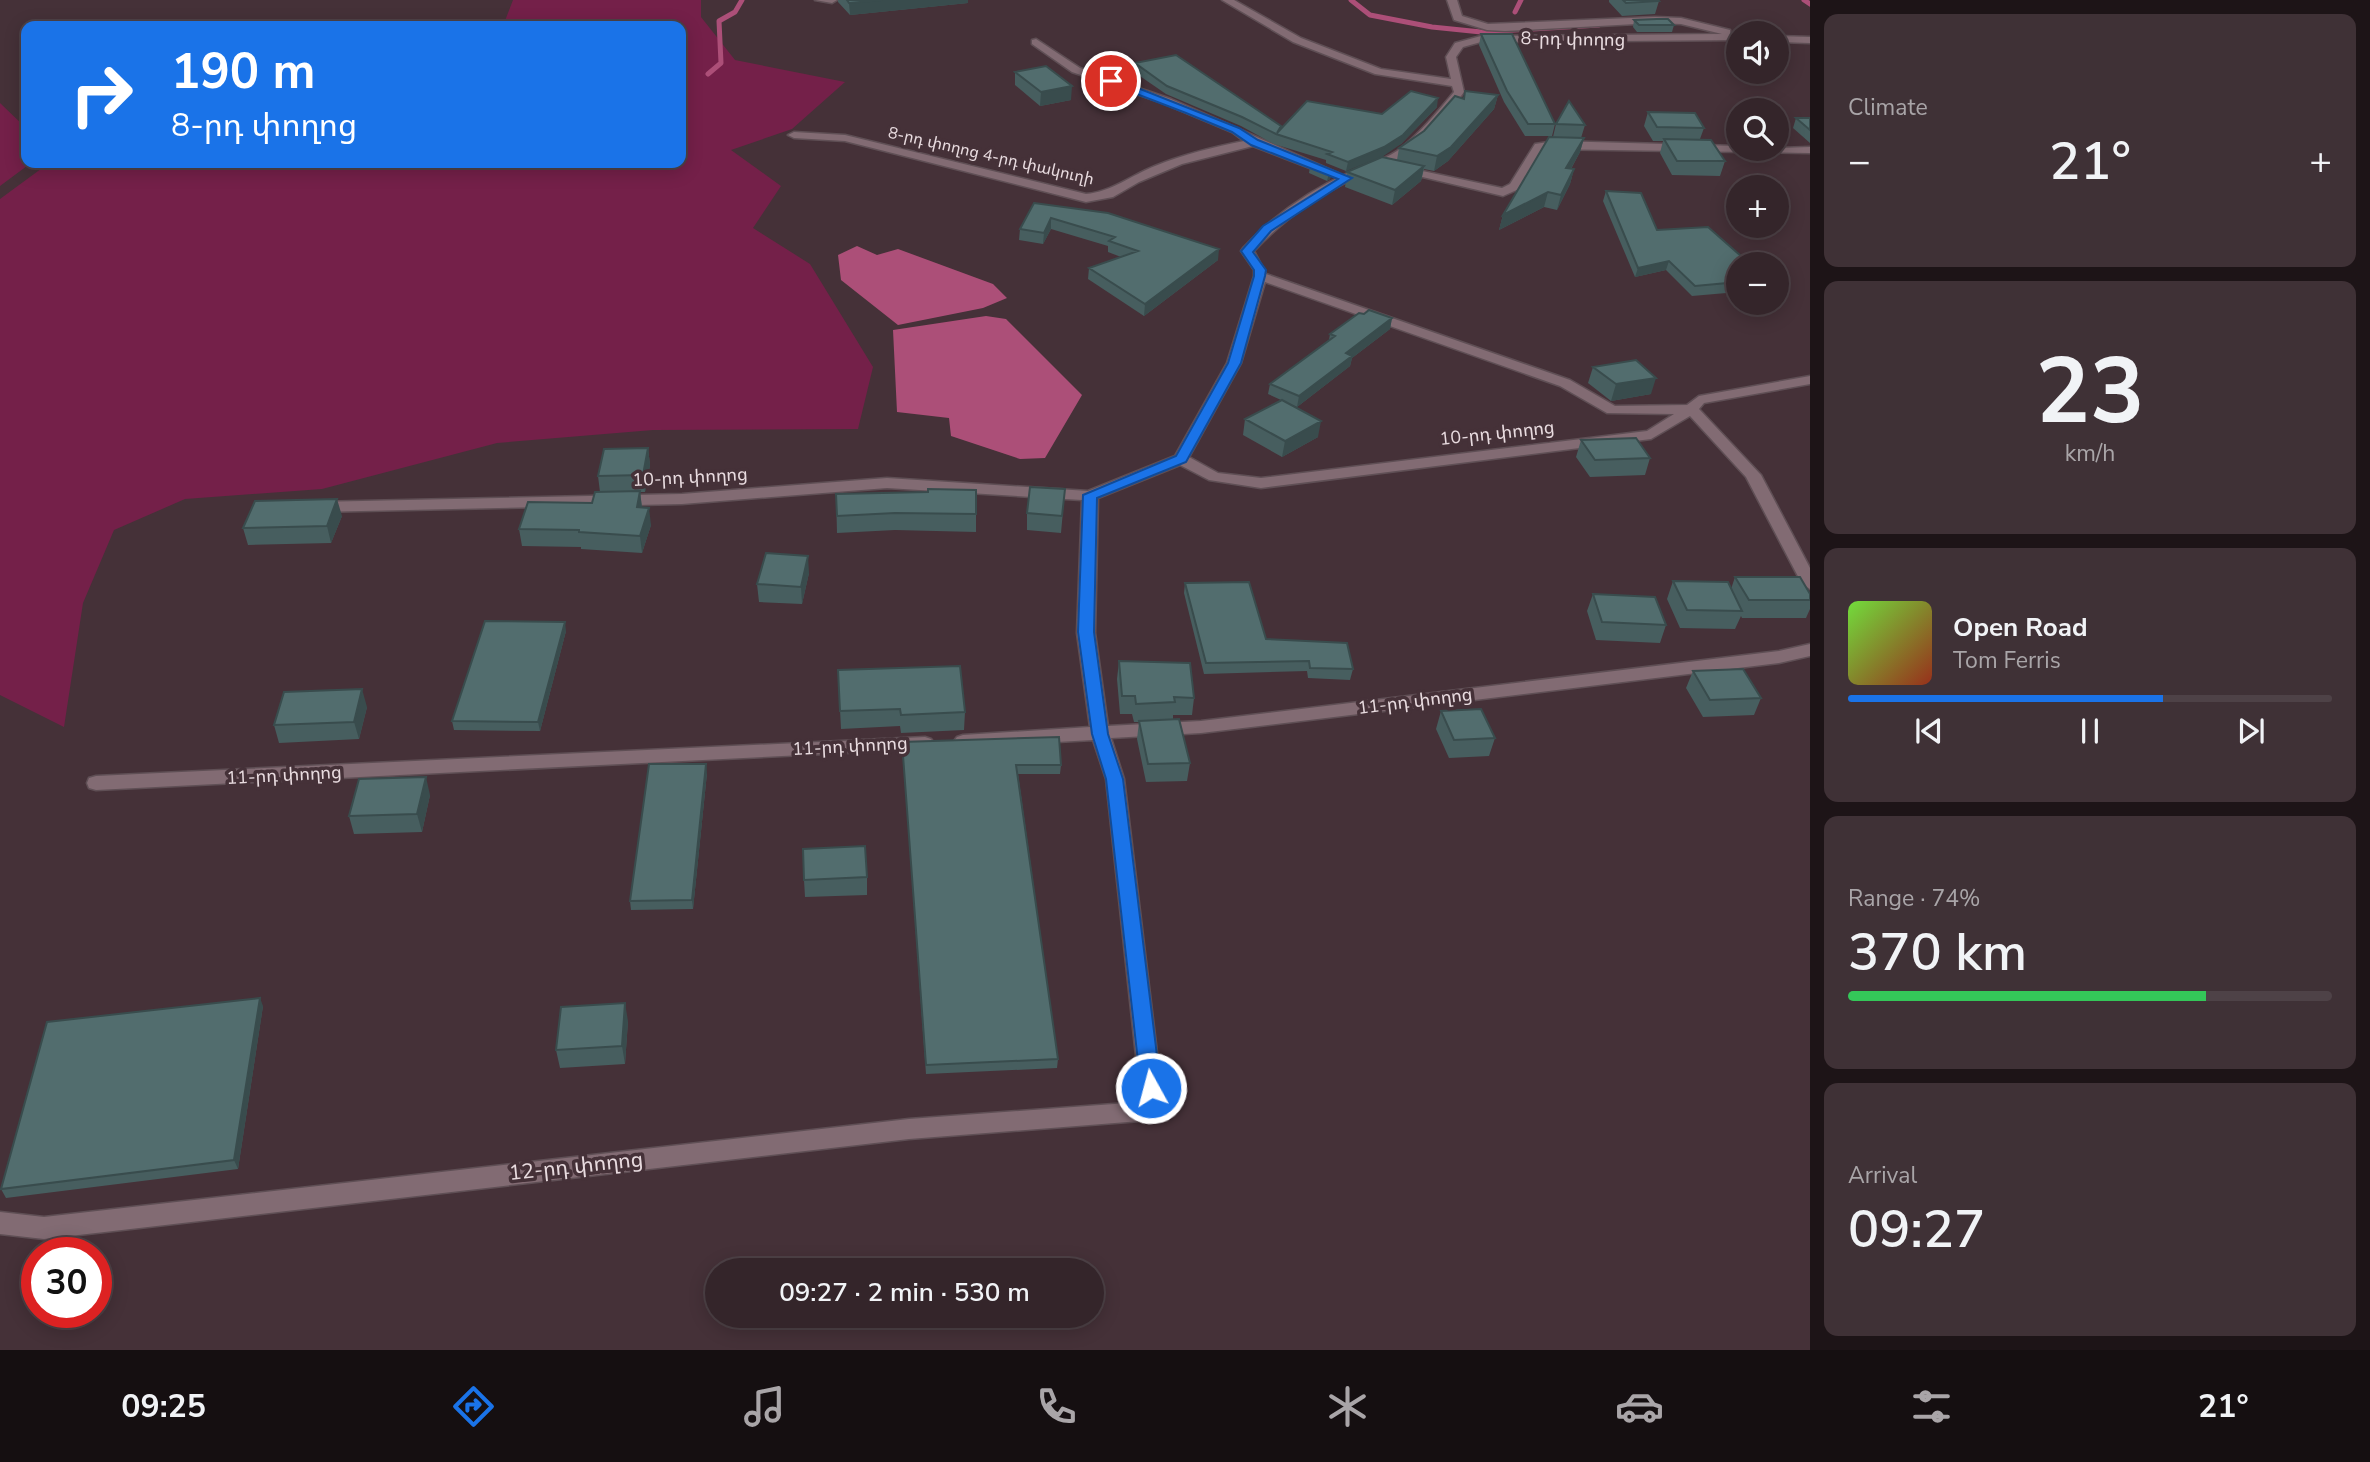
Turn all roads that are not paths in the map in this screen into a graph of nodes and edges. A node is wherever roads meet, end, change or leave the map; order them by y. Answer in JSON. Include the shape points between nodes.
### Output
{"nodes":[{"id":1,"x":820,"y":0,"type":"edge"},
{"id":2,"x":832,"y":0,"type":"edge"},
{"id":3,"x":1227,"y":0,"type":"edge"},
{"id":4,"x":1452,"y":0,"type":"edge"},
{"id":5,"x":1726,"y":33,"type":"edge"},
{"id":6,"x":1726,"y":37,"type":"edge"},
{"id":7,"x":1789,"y":39,"type":"edge"},
{"id":8,"x":1810,"y":40,"type":"edge"},
{"id":9,"x":1036,"y":42,"type":"dead end"},
{"id":10,"x":1456,"y":83,"type":"junction"},
{"id":11,"x":794,"y":135,"type":"dead end"},
{"id":12,"x":1254,"y":142,"type":"junction"},
{"id":13,"x":1726,"y":149,"type":"edge"},
{"id":14,"x":1789,"y":150,"type":"edge"},
{"id":15,"x":1810,"y":150,"type":"edge"},
{"id":16,"x":1378,"y":165,"type":"junction"},
{"id":17,"x":1346,"y":178,"type":"junction"},
{"id":18,"x":1259,"y":276,"type":"junction"},
{"id":19,"x":1810,"y":380,"type":"edge"},
{"id":20,"x":1691,"y":409,"type":"junction"},
{"id":21,"x":1181,"y":459,"type":"junction"},
{"id":22,"x":1090,"y":495,"type":"junction"},
{"id":23,"x":305,"y":508,"type":"edge"},
{"id":24,"x":1810,"y":584,"type":"edge"},
{"id":25,"x":1810,"y":650,"type":"edge"},
{"id":26,"x":1100,"y":734,"type":"junction"},
{"id":27,"x":96,"y":783,"type":"dead end"},
{"id":28,"x":0,"y":1223,"type":"edge"}],
"edges":[{"from":1,"to":2,"type":"street"},
{"from":3,"to":10,"type":"street","via":[[1297,40],[1380,72]]},
{"from":4,"to":5,"type":"street","via":[[1458,18],[1487,27],[1655,20],[1701,24]]},
{"from":6,"to":10,"type":"street","name":"8-րդ փողոց","via":[[1480,38],[1459,45],[1451,57]]},
{"from":7,"to":8,"type":"street"},
{"from":9,"to":12,"type":"street","via":[[1076,70],[1167,102]]},
{"from":10,"to":16,"type":"street","name":"8-րդ փողոց","via":[[1459,92],[1417,138],[1402,153]]},
{"from":11,"to":12,"type":"street","name":"8-րդ փողոց 4-րդ փակուղի","via":[[845,138],[1086,198],[1111,196],[1134,179],[1205,153]]},
{"from":12,"to":17,"type":"street"},
{"from":13,"to":16,"type":"street","via":[[1539,146],[1515,186],[1503,192]]},
{"from":14,"to":15,"type":"street"},
{"from":16,"to":17,"type":"street","name":"8-րդ փողոց"},
{"from":17,"to":18,"type":"street","name":"8-րդ փողոց","via":[[1267,228],[1247,251]]},
{"from":18,"to":20,"type":"street","via":[[1553,379],[1612,410]]},
{"from":18,"to":21,"type":"street","via":[[1234,363]]},
{"from":19,"to":20,"type":"street","name":"10-րդ փողոց","via":[[1699,400]]},
{"from":20,"to":21,"type":"street","name":"10-րդ փողոց","via":[[1651,435],[1261,482],[1214,477]]},
{"from":20,"to":24,"type":"street","via":[[1753,475]]},
{"from":21,"to":22,"type":"street"},
{"from":22,"to":23,"type":"street","name":"10-րդ փողոց","via":[[887,483],[682,499]]},
{"from":22,"to":26,"type":"street","via":[[1086,632]]},
{"from":25,"to":26,"type":"street","name":"11-րդ փողոց","via":[[1200,727]]},
{"from":26,"to":27,"type":"street","name":"11-րդ փողոց"},
{"from":26,"to":28,"type":"street","name":"12-րդ փողոց","via":[[1115,779],[1153,1111],[909,1129],[44,1228]]}]}
